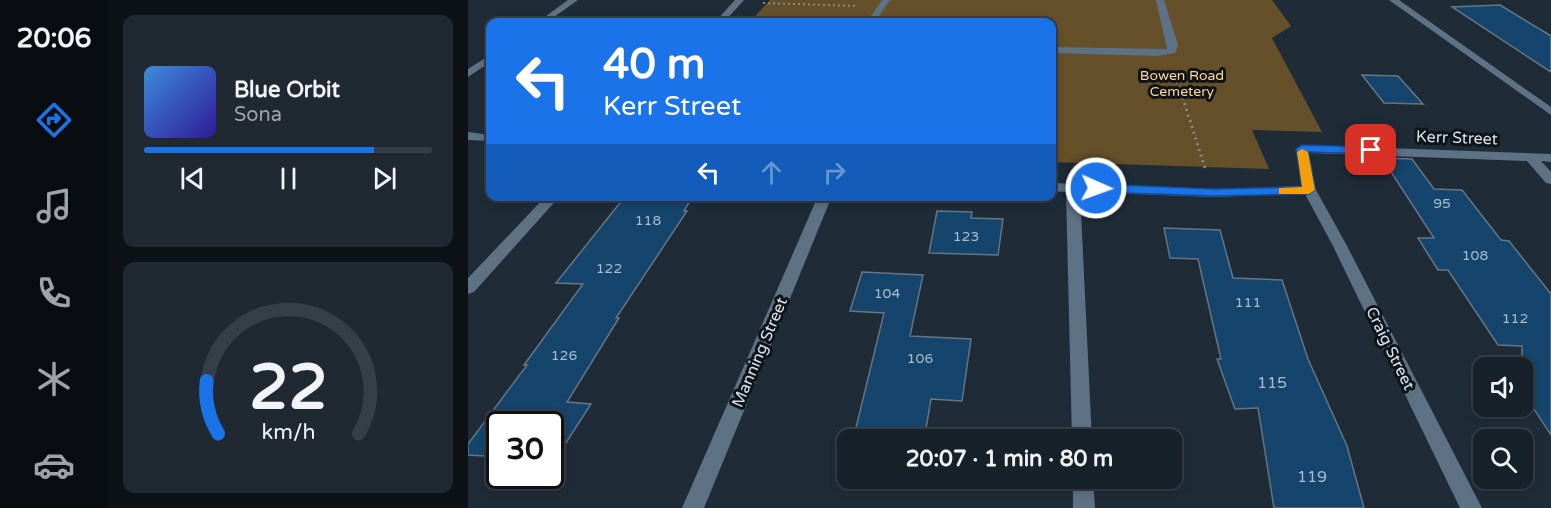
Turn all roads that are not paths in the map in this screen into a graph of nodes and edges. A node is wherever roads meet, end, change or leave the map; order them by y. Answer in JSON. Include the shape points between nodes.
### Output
{"nodes":[{"id":1,"x":574,"y":0,"type":"edge"},
{"id":2,"x":740,"y":0,"type":"edge"},
{"id":3,"x":1160,"y":0,"type":"edge"},
{"id":4,"x":1393,"y":0,"type":"edge"},
{"id":5,"x":884,"y":3,"type":"edge"},
{"id":6,"x":548,"y":18,"type":"edge"},
{"id":7,"x":723,"y":18,"type":"edge"},
{"id":8,"x":874,"y":18,"type":"edge"},
{"id":9,"x":1056,"y":50,"type":"edge"},
{"id":10,"x":486,"y":61,"type":"edge"},
{"id":11,"x":468,"y":74,"type":"edge"},
{"id":12,"x":1551,"y":112,"type":"edge"},
{"id":13,"x":468,"y":136,"type":"edge"},
{"id":14,"x":486,"y":138,"type":"edge"},
{"id":15,"x":1528,"y":156,"type":"junction"},
{"id":16,"x":1551,"y":158,"type":"edge"},
{"id":17,"x":1551,"y":180,"type":"edge"},
{"id":18,"x":1056,"y":187,"type":"edge"},
{"id":19,"x":1073,"y":187,"type":"junction"},
{"id":20,"x":1309,"y":190,"type":"junction"},
{"id":21,"x":549,"y":201,"type":"edge"},
{"id":22,"x":823,"y":201,"type":"edge"},
{"id":23,"x":468,"y":288,"type":"edge"},
{"id":24,"x":1082,"y":429,"type":"edge"},
{"id":25,"x":1083,"y":489,"type":"edge"},
{"id":26,"x":693,"y":508,"type":"edge"},
{"id":27,"x":1084,"y":508,"type":"edge"},
{"id":28,"x":1471,"y":508,"type":"edge"}],
"edges":[{"from":1,"to":6,"type":"street"},
{"from":2,"to":7,"type":"street"},
{"from":3,"to":9,"type":"street","via":[[1172,51]]},
{"from":4,"to":12,"type":"street"},
{"from":5,"to":8,"type":"street"},
{"from":10,"to":11,"type":"street"},
{"from":13,"to":14,"type":"street"},
{"from":15,"to":16,"type":"street","name":"Kerr Street"},
{"from":15,"to":17,"type":"street"},
{"from":15,"to":20,"type":"street","name":"Kerr Street","via":[[1302,149]]},
{"from":18,"to":19,"type":"street"},
{"from":19,"to":20,"type":"street","via":[[1214,193]]},
{"from":19,"to":24,"type":"street"},
{"from":20,"to":28,"type":"street","name":"Craig Street"},
{"from":21,"to":23,"type":"street"},
{"from":22,"to":26,"type":"street","name":"Manning Street"},
{"from":25,"to":27,"type":"street"}]}
